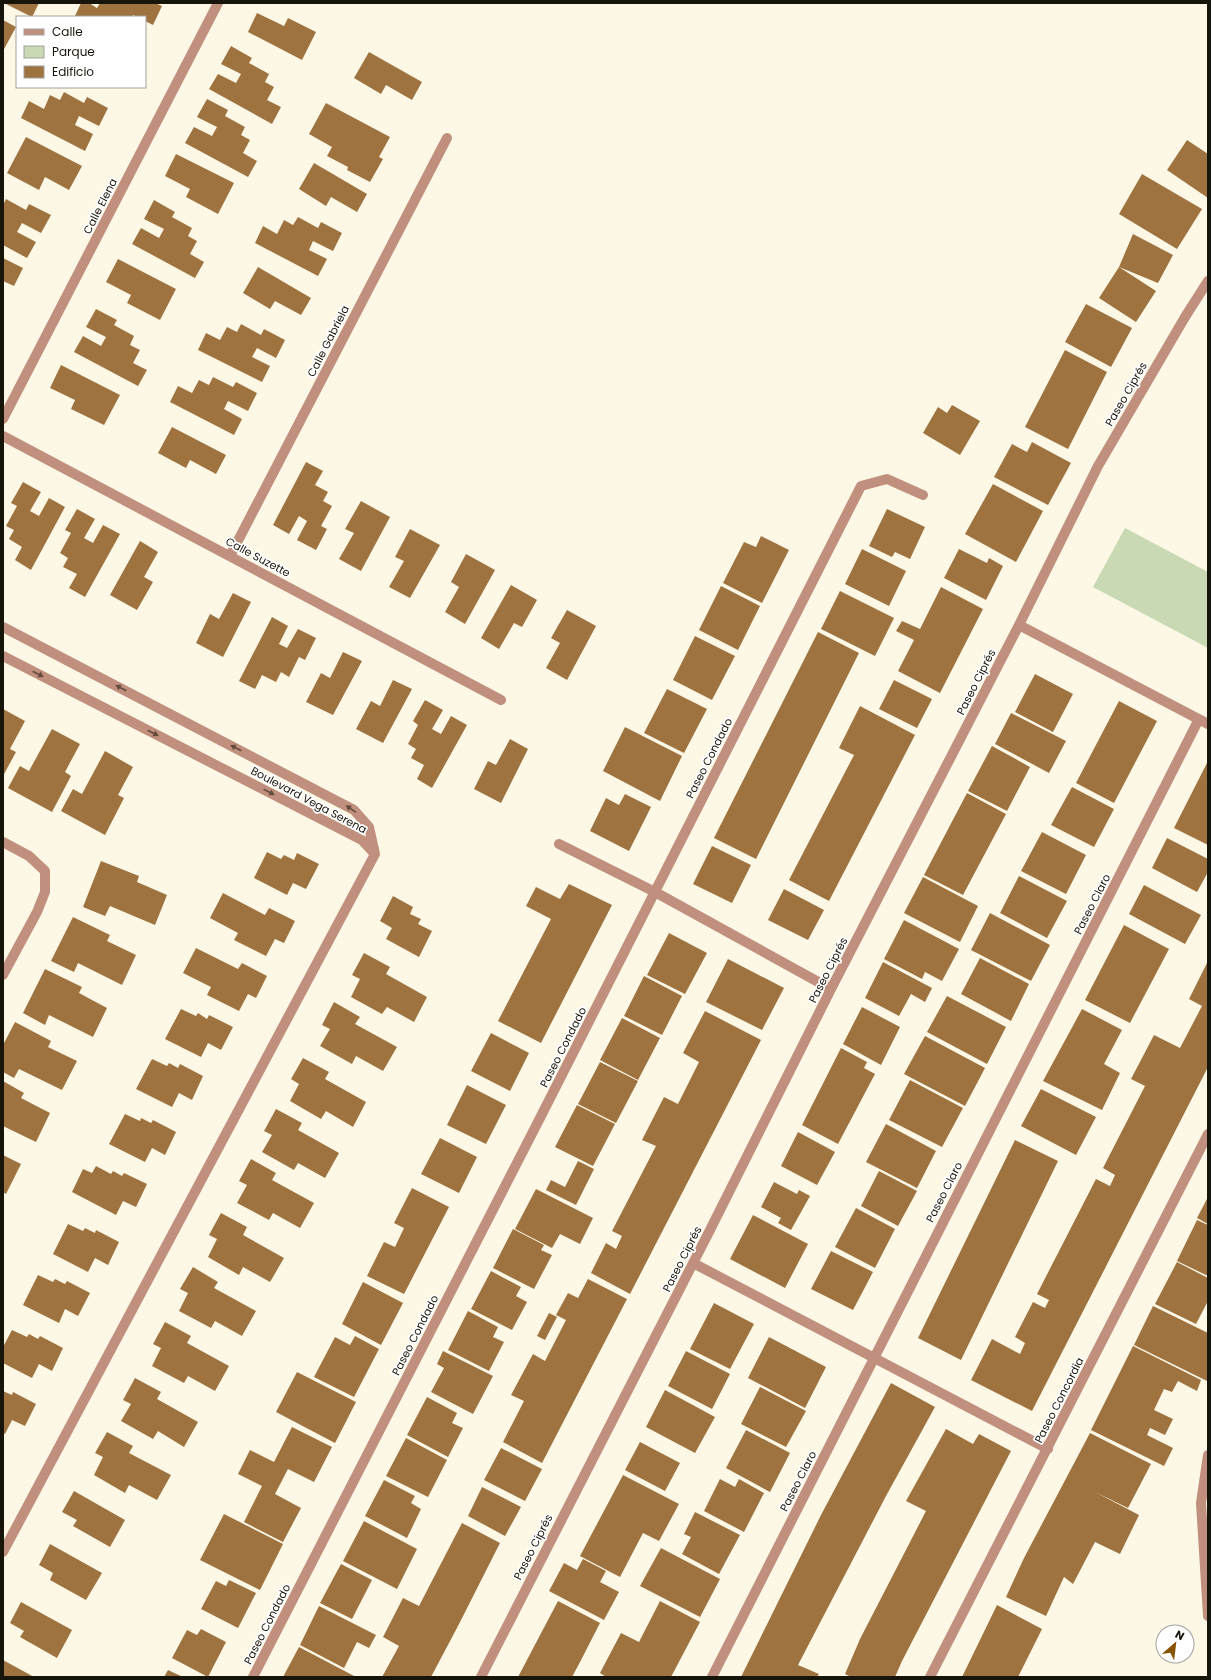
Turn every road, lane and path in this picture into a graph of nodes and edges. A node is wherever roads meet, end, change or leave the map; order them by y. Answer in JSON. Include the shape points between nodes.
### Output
{"nodes":[{"id":1,"x":218,"y":3,"type":"edge"},
{"id":2,"x":447,"y":138,"type":"dead end"},
{"id":3,"x":1208,"y":281,"type":"edge"},
{"id":4,"x":3,"y":420,"type":"edge"},
{"id":5,"x":3,"y":436,"type":"edge"},
{"id":6,"x":923,"y":496,"type":"dead end"},
{"id":7,"x":230,"y":556,"type":"junction"},
{"id":8,"x":1019,"y":625,"type":"junction"},
{"id":9,"x":3,"y":627,"type":"edge"},
{"id":10,"x":3,"y":656,"type":"edge"},
{"id":11,"x":501,"y":700,"type":"dead end"},
{"id":12,"x":1204,"y":722,"type":"edge"},
{"id":13,"x":3,"y":842,"type":"edge"},
{"id":14,"x":559,"y":844,"type":"dead end"},
{"id":15,"x":375,"y":854,"type":"junction"},
{"id":16,"x":655,"y":892,"type":"junction"},
{"id":17,"x":3,"y":975,"type":"edge"},
{"id":18,"x":831,"y":989,"type":"junction"},
{"id":19,"x":1208,"y":1134,"type":"edge"},
{"id":20,"x":693,"y":1263,"type":"junction"},
{"id":21,"x":873,"y":1358,"type":"junction"},
{"id":22,"x":1048,"y":1449,"type":"junction"},
{"id":23,"x":1208,"y":1455,"type":"edge"},
{"id":24,"x":3,"y":1552,"type":"edge"},
{"id":25,"x":1208,"y":1616,"type":"edge"},
{"id":26,"x":253,"y":1677,"type":"edge"},
{"id":27,"x":480,"y":1677,"type":"edge"},
{"id":28,"x":712,"y":1677,"type":"edge"},
{"id":29,"x":930,"y":1677,"type":"edge"}],
"edges":[{"from":1,"to":4,"type":"street","name":"Calle Elena"},
{"from":2,"to":7,"type":"street","name":"Calle Gabriela"},
{"from":3,"to":8,"type":"street","name":"Paseo Ciprés","via":[[1098,466]]},
{"from":5,"to":7,"type":"street","name":"Calle Suzette"},
{"from":6,"to":16,"type":"street","name":"Paseo Condado","via":[[887,479],[861,486]]},
{"from":7,"to":11,"type":"street","name":"Calle Suzette"},
{"from":8,"to":12,"type":"street"},
{"from":8,"to":18,"type":"street","name":"Paseo Ciprés"},
{"from":15,"to":9,"type":"street","name":"Boulevard Vega Serena","one_way":true,"via":[[369,827],[354,810]]},
{"from":10,"to":15,"type":"street","name":"Boulevard Vega Serena","one_way":true,"via":[[362,840]]},
{"from":12,"to":21,"type":"street","name":"Paseo Claro"},
{"from":13,"to":17,"type":"street","via":[[29,856],[45,871],[45,892],[37,912]]},
{"from":14,"to":16,"type":"street"},
{"from":15,"to":24,"type":"street"},
{"from":16,"to":18,"type":"street"},
{"from":16,"to":26,"type":"street","name":"Paseo Condado"},
{"from":18,"to":20,"type":"street","name":"Paseo Ciprés"},
{"from":19,"to":22,"type":"street","name":"Paseo Concordia"},
{"from":20,"to":21,"type":"street"},
{"from":20,"to":27,"type":"street","name":"Paseo Ciprés"},
{"from":21,"to":22,"type":"street"},
{"from":21,"to":28,"type":"street","name":"Paseo Claro"},
{"from":22,"to":29,"type":"street","name":"Paseo Concordia"},
{"from":23,"to":25,"type":"street","via":[[1201,1503]]}]}
